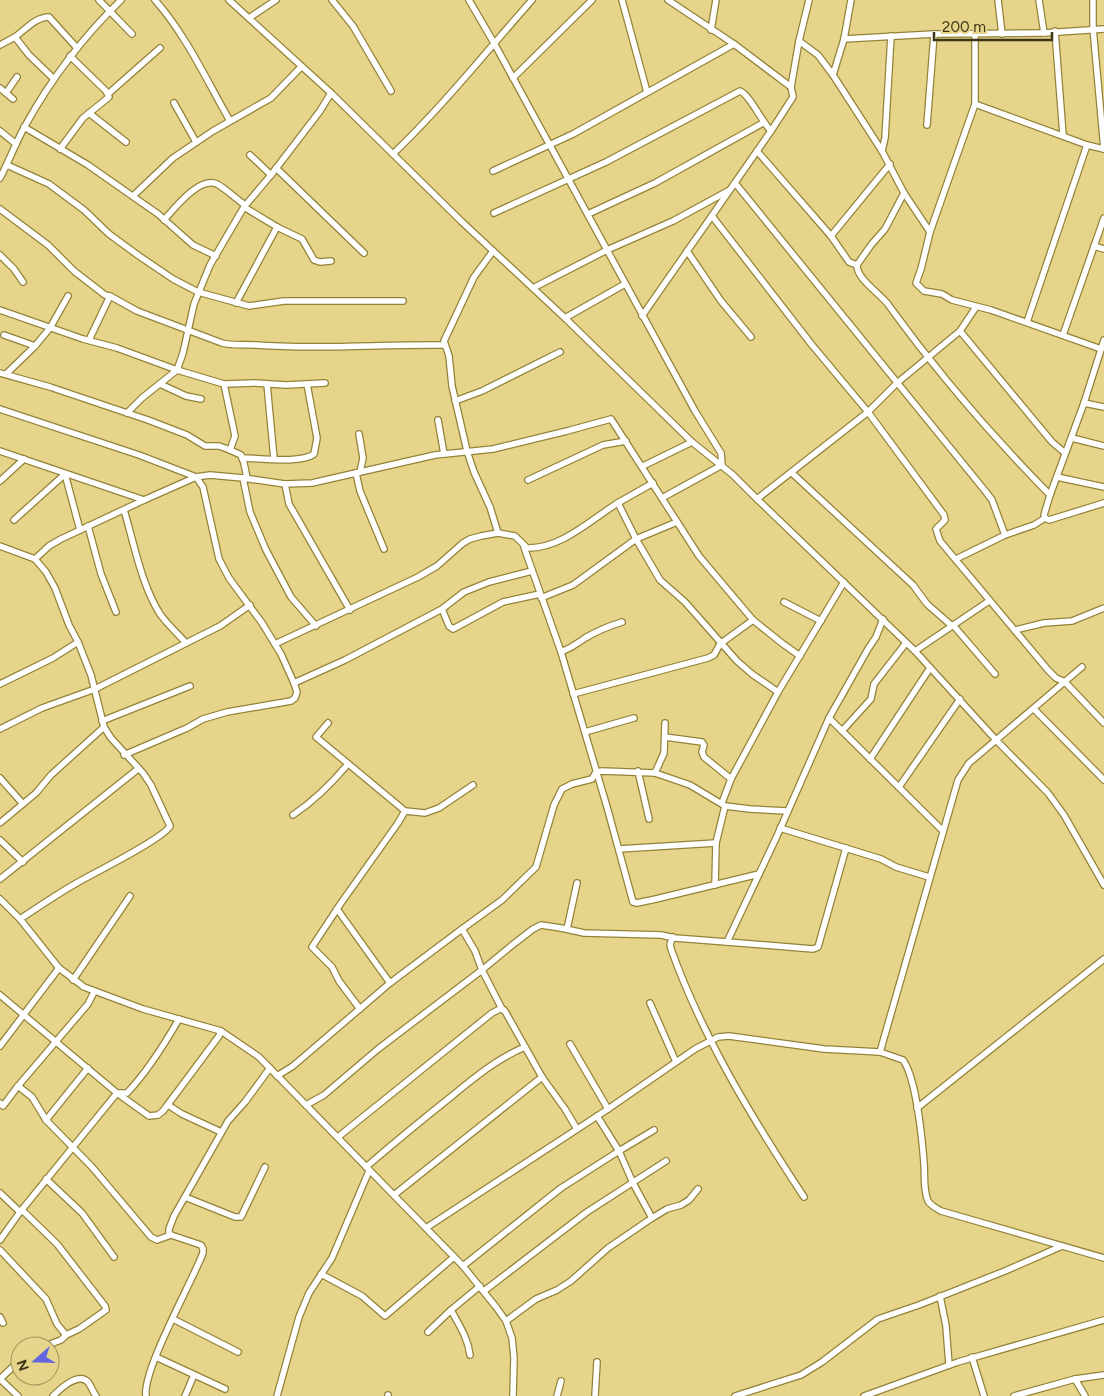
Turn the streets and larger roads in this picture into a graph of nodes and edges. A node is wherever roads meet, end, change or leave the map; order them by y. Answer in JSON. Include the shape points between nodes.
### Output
{"nodes":[{"id":1,"x":99,"y":0,"type":"edge"},
{"id":2,"x":121,"y":0,"type":"edge"},
{"id":3,"x":155,"y":0,"type":"edge"},
{"id":4,"x":229,"y":0,"type":"edge"},
{"id":5,"x":276,"y":0,"type":"edge"},
{"id":6,"x":332,"y":0,"type":"edge"},
{"id":7,"x":469,"y":0,"type":"edge"},
{"id":8,"x":532,"y":0,"type":"edge"},
{"id":9,"x":592,"y":0,"type":"edge"},
{"id":10,"x":622,"y":0,"type":"edge"},
{"id":11,"x":668,"y":0,"type":"edge"},
{"id":12,"x":716,"y":0,"type":"edge"},
{"id":13,"x":809,"y":0,"type":"edge"},
{"id":14,"x":852,"y":0,"type":"edge"},
{"id":15,"x":998,"y":0,"type":"edge"},
{"id":16,"x":1039,"y":0,"type":"edge"},
{"id":17,"x":1093,"y":0,"type":"edge"},
{"id":18,"x":109,"y":12,"type":"junction"},
{"id":19,"x":249,"y":18,"type":"junction"},
{"id":20,"x":1093,"y":28,"type":"junction"},
{"id":21,"x":1104,"y":28,"type":"edge"},
{"id":22,"x":711,"y":30,"type":"junction"},
{"id":23,"x":1055,"y":32,"type":"junction"},
{"id":24,"x":1044,"y":33,"type":"junction"},
{"id":25,"x":132,"y":34,"type":"dead end"},
{"id":26,"x":934,"y":34,"type":"junction"},
{"id":27,"x":975,"y":34,"type":"junction"},
{"id":28,"x":1002,"y":34,"type":"junction"},
{"id":29,"x":891,"y":36,"type":"junction"},
{"id":30,"x":15,"y":37,"type":"junction"},
{"id":31,"x":844,"y":39,"type":"junction"},
{"id":32,"x":798,"y":41,"type":"junction"},
{"id":33,"x":494,"y":43,"type":"junction"},
{"id":34,"x":734,"y":44,"type":"junction"},
{"id":35,"x":0,"y":45,"type":"edge"},
{"id":36,"x":77,"y":48,"type":"junction"},
{"id":37,"x":160,"y":48,"type":"dead end"},
{"id":38,"x":70,"y":56,"type":"junction"},
{"id":39,"x":301,"y":67,"type":"junction"},
{"id":40,"x":833,"y":75,"type":"junction"},
{"id":41,"x":17,"y":77,"type":"dead end"},
{"id":42,"x":513,"y":78,"type":"junction"},
{"id":43,"x":54,"y":79,"type":"junction"},
{"id":44,"x":791,"y":87,"type":"junction"},
{"id":45,"x":0,"y":88,"type":"edge"},
{"id":46,"x":391,"y":91,"type":"dead end"},
{"id":47,"x":647,"y":92,"type":"junction"},
{"id":48,"x":331,"y":93,"type":"junction"},
{"id":49,"x":6,"y":94,"type":"junction"},
{"id":50,"x":108,"y":94,"type":"junction"},
{"id":51,"x":13,"y":99,"type":"dead end"},
{"id":52,"x":174,"y":103,"type":"dead end"},
{"id":53,"x":975,"y":104,"type":"junction"},
{"id":54,"x":89,"y":113,"type":"junction"},
{"id":55,"x":230,"y":121,"type":"junction"},
{"id":56,"x":763,"y":123,"type":"junction"},
{"id":57,"x":927,"y":125,"type":"dead end"},
{"id":58,"x":24,"y":127,"type":"junction"},
{"id":59,"x":0,"y":131,"type":"edge"},
{"id":60,"x":771,"y":131,"type":"junction"},
{"id":61,"x":1063,"y":135,"type":"junction"},
{"id":62,"x":126,"y":142,"type":"dead end"},
{"id":63,"x":196,"y":142,"type":"junction"},
{"id":64,"x":16,"y":144,"type":"junction"},
{"id":65,"x":550,"y":144,"type":"junction"},
{"id":66,"x":1087,"y":145,"type":"junction"},
{"id":67,"x":60,"y":149,"type":"junction"},
{"id":68,"x":1104,"y":149,"type":"edge"},
{"id":69,"x":757,"y":151,"type":"junction"},
{"id":70,"x":882,"y":151,"type":"junction"},
{"id":71,"x":394,"y":154,"type":"junction"},
{"id":72,"x":250,"y":155,"type":"dead end"},
{"id":73,"x":7,"y":164,"type":"junction"},
{"id":74,"x":890,"y":164,"type":"junction"},
{"id":75,"x":276,"y":168,"type":"junction"},
{"id":76,"x":492,"y":171,"type":"dead end"},
{"id":77,"x":271,"y":175,"type":"junction"},
{"id":78,"x":0,"y":178,"type":"edge"},
{"id":79,"x":569,"y":180,"type":"junction"},
{"id":80,"x":735,"y":182,"type":"junction"},
{"id":81,"x":730,"y":190,"type":"junction"},
{"id":82,"x":904,"y":193,"type":"junction"},
{"id":83,"x":133,"y":196,"type":"junction"},
{"id":84,"x":244,"y":206,"type":"junction"},
{"id":85,"x":0,"y":209,"type":"edge"},
{"id":86,"x":494,"y":213,"type":"dead end"},
{"id":87,"x":588,"y":214,"type":"junction"},
{"id":88,"x":712,"y":216,"type":"junction"},
{"id":89,"x":1104,"y":218,"type":"edge"},
{"id":90,"x":164,"y":220,"type":"junction"},
{"id":91,"x":277,"y":228,"type":"junction"},
{"id":92,"x":930,"y":232,"type":"junction"},
{"id":93,"x":830,"y":236,"type":"junction"},
{"id":94,"x":1094,"y":246,"type":"junction"},
{"id":95,"x":1104,"y":249,"type":"edge"},
{"id":96,"x":607,"y":250,"type":"junction"},
{"id":97,"x":493,"y":251,"type":"junction"},
{"id":98,"x":688,"y":251,"type":"junction"},
{"id":99,"x":364,"y":253,"type":"dead end"},
{"id":100,"x":0,"y":255,"type":"edge"},
{"id":101,"x":216,"y":256,"type":"junction"},
{"id":102,"x":331,"y":261,"type":"dead end"},
{"id":103,"x":857,"y":266,"type":"junction"},
{"id":104,"x":23,"y":282,"type":"dead end"},
{"id":105,"x":625,"y":284,"type":"junction"},
{"id":106,"x":533,"y":288,"type":"junction"},
{"id":107,"x":198,"y":292,"type":"junction"},
{"id":108,"x":68,"y":296,"type":"dead end"},
{"id":109,"x":110,"y":296,"type":"junction"},
{"id":110,"x":403,"y":301,"type":"dead end"},
{"id":111,"x":236,"y":303,"type":"junction"},
{"id":112,"x":976,"y":307,"type":"junction"},
{"id":113,"x":0,"y":310,"type":"edge"},
{"id":114,"x":642,"y":316,"type":"junction"},
{"id":115,"x":565,"y":318,"type":"junction"},
{"id":116,"x":1027,"y":322,"type":"junction"},
{"id":117,"x":50,"y":328,"type":"junction"},
{"id":118,"x":188,"y":330,"type":"junction"},
{"id":119,"x":960,"y":331,"type":"junction"},
{"id":120,"x":4,"y":335,"type":"dead end"},
{"id":121,"x":1063,"y":335,"type":"junction"},
{"id":122,"x":751,"y":336,"type":"dead end"},
{"id":123,"x":89,"y":340,"type":"junction"},
{"id":124,"x":1104,"y":340,"type":"edge"},
{"id":125,"x":444,"y":345,"type":"junction"},
{"id":126,"x":35,"y":346,"type":"junction"},
{"id":127,"x":1101,"y":349,"type":"junction"},
{"id":128,"x":560,"y":352,"type":"dead end"},
{"id":129,"x":927,"y":357,"type":"junction"},
{"id":130,"x":1101,"y":360,"type":"edge"},
{"id":131,"x":177,"y":370,"type":"junction"},
{"id":132,"x":3,"y":374,"type":"edge"},
{"id":133,"x":325,"y":383,"type":"dead end"},
{"id":134,"x":897,"y":383,"type":"junction"},
{"id":135,"x":160,"y":384,"type":"junction"},
{"id":136,"x":224,"y":384,"type":"junction"},
{"id":137,"x":267,"y":384,"type":"junction"},
{"id":138,"x":307,"y":384,"type":"junction"},
{"id":139,"x":202,"y":399,"type":"dead end"},
{"id":140,"x":455,"y":402,"type":"junction"},
{"id":141,"x":1084,"y":403,"type":"junction"},
{"id":142,"x":1104,"y":407,"type":"edge"},
{"id":143,"x":0,"y":410,"type":"edge"},
{"id":144,"x":868,"y":412,"type":"junction"},
{"id":145,"x":127,"y":413,"type":"junction"},
{"id":146,"x":438,"y":420,"type":"dead end"},
{"id":147,"x":358,"y":434,"type":"dead end"},
{"id":148,"x":1072,"y":438,"type":"junction"},
{"id":149,"x":626,"y":441,"type":"junction"},
{"id":150,"x":692,"y":442,"type":"junction"},
{"id":151,"x":1104,"y":446,"type":"edge"},
{"id":152,"x":230,"y":450,"type":"junction"},
{"id":153,"x":0,"y":451,"type":"edge"},
{"id":154,"x":466,"y":451,"type":"junction"},
{"id":155,"x":1065,"y":453,"type":"junction"},
{"id":156,"x":444,"y":454,"type":"junction"},
{"id":157,"x":242,"y":458,"type":"junction"},
{"id":158,"x":24,"y":459,"type":"junction"},
{"id":159,"x":274,"y":459,"type":"junction"},
{"id":160,"x":722,"y":465,"type":"junction"},
{"id":161,"x":643,"y":466,"type":"junction"},
{"id":162,"x":358,"y":473,"type":"junction"},
{"id":163,"x":792,"y":473,"type":"junction"},
{"id":164,"x":65,"y":474,"type":"junction"},
{"id":165,"x":196,"y":478,"type":"junction"},
{"id":166,"x":245,"y":478,"type":"junction"},
{"id":167,"x":1056,"y":478,"type":"junction"},
{"id":168,"x":528,"y":480,"type":"dead end"},
{"id":169,"x":0,"y":481,"type":"edge"},
{"id":170,"x":653,"y":483,"type":"junction"},
{"id":171,"x":285,"y":484,"type":"junction"},
{"id":172,"x":1104,"y":487,"type":"edge"},
{"id":173,"x":1050,"y":494,"type":"junction"},
{"id":174,"x":662,"y":498,"type":"junction"},
{"id":175,"x":757,"y":499,"type":"junction"},
{"id":176,"x":144,"y":500,"type":"junction"},
{"id":177,"x":618,"y":503,"type":"junction"},
{"id":178,"x":1104,"y":503,"type":"edge"},
{"id":179,"x":124,"y":510,"type":"junction"},
{"id":180,"x":1045,"y":518,"type":"junction"},
{"id":181,"x":14,"y":520,"type":"dead end"},
{"id":182,"x":677,"y":522,"type":"junction"},
{"id":183,"x":88,"y":526,"type":"junction"},
{"id":184,"x":80,"y":530,"type":"junction"},
{"id":185,"x":498,"y":533,"type":"junction"},
{"id":186,"x":1005,"y":535,"type":"junction"},
{"id":187,"x":636,"y":539,"type":"junction"},
{"id":188,"x":0,"y":546,"type":"edge"},
{"id":189,"x":524,"y":547,"type":"junction"},
{"id":190,"x":384,"y":549,"type":"dead end"},
{"id":191,"x":36,"y":559,"type":"junction"},
{"id":192,"x":956,"y":559,"type":"junction"},
{"id":193,"x":532,"y":571,"type":"junction"},
{"id":194,"x":844,"y":582,"type":"junction"},
{"id":195,"x":540,"y":596,"type":"junction"},
{"id":196,"x":989,"y":601,"type":"junction"},
{"id":197,"x":784,"y":602,"type":"dead end"},
{"id":198,"x":250,"y":605,"type":"junction"},
{"id":199,"x":442,"y":608,"type":"junction"},
{"id":200,"x":1104,"y":608,"type":"edge"},
{"id":201,"x":350,"y":610,"type":"junction"},
{"id":202,"x":116,"y":612,"type":"dead end"},
{"id":203,"x":883,"y":619,"type":"junction"},
{"id":204,"x":754,"y":620,"type":"junction"},
{"id":205,"x":821,"y":621,"type":"junction"},
{"id":206,"x":622,"y":622,"type":"dead end"},
{"id":207,"x":316,"y":626,"type":"junction"},
{"id":208,"x":953,"y":626,"type":"junction"},
{"id":209,"x":1015,"y":630,"type":"junction"},
{"id":210,"x":78,"y":642,"type":"junction"},
{"id":211,"x":186,"y":643,"type":"junction"},
{"id":212,"x":906,"y":643,"type":"junction"},
{"id":213,"x":275,"y":644,"type":"junction"},
{"id":214,"x":720,"y":644,"type":"junction"},
{"id":215,"x":915,"y":651,"type":"junction"},
{"id":216,"x":560,"y":652,"type":"junction"},
{"id":217,"x":800,"y":656,"type":"junction"},
{"id":218,"x":1082,"y":667,"type":"dead end"},
{"id":219,"x":930,"y":668,"type":"junction"},
{"id":220,"x":995,"y":674,"type":"dead end"},
{"id":221,"x":1066,"y":682,"type":"junction"},
{"id":222,"x":294,"y":683,"type":"junction"},
{"id":223,"x":0,"y":684,"type":"edge"},
{"id":224,"x":190,"y":686,"type":"dead end"},
{"id":225,"x":95,"y":689,"type":"junction"},
{"id":226,"x":778,"y":692,"type":"junction"},
{"id":227,"x":573,"y":694,"type":"junction"},
{"id":228,"x":960,"y":699,"type":"junction"},
{"id":229,"x":1034,"y":709,"type":"junction"},
{"id":230,"x":634,"y":718,"type":"dead end"},
{"id":231,"x":829,"y":718,"type":"junction"},
{"id":232,"x":1103,"y":721,"type":"edge"},
{"id":233,"x":328,"y":723,"type":"dead end"},
{"id":234,"x":665,"y":723,"type":"dead end"},
{"id":235,"x":103,"y":724,"type":"junction"},
{"id":236,"x":0,"y":729,"type":"edge"},
{"id":237,"x":842,"y":731,"type":"junction"},
{"id":238,"x":585,"y":732,"type":"junction"},
{"id":239,"x":316,"y":737,"type":"junction"},
{"id":240,"x":665,"y":738,"type":"junction"},
{"id":241,"x":996,"y":740,"type":"junction"},
{"id":242,"x":310,"y":743,"type":"dead end"},
{"id":243,"x":124,"y":755,"type":"junction"},
{"id":244,"x":870,"y":759,"type":"junction"},
{"id":245,"x":348,"y":764,"type":"junction"},
{"id":246,"x":138,"y":769,"type":"junction"},
{"id":247,"x":638,"y":771,"type":"junction"},
{"id":248,"x":596,"y":772,"type":"junction"},
{"id":249,"x":655,"y":773,"type":"junction"},
{"id":250,"x":0,"y":778,"type":"edge"},
{"id":251,"x":732,"y":779,"type":"junction"},
{"id":252,"x":1104,"y":780,"type":"edge"},
{"id":253,"x":473,"y":785,"type":"dead end"},
{"id":254,"x":899,"y":788,"type":"junction"},
{"id":255,"x":23,"y":804,"type":"junction"},
{"id":256,"x":723,"y":804,"type":"junction"},
{"id":257,"x":405,"y":811,"type":"junction"},
{"id":258,"x":787,"y":811,"type":"junction"},
{"id":259,"x":293,"y":815,"type":"dead end"},
{"id":260,"x":649,"y":819,"type":"dead end"},
{"id":261,"x":0,"y":823,"type":"edge"},
{"id":262,"x":780,"y":828,"type":"junction"},
{"id":263,"x":943,"y":831,"type":"junction"},
{"id":264,"x":0,"y":840,"type":"edge"},
{"id":265,"x":716,"y":843,"type":"junction"},
{"id":266,"x":846,"y":848,"type":"junction"},
{"id":267,"x":619,"y":849,"type":"junction"},
{"id":268,"x":22,"y":862,"type":"junction"},
{"id":269,"x":759,"y":874,"type":"junction"},
{"id":270,"x":930,"y":877,"type":"junction"},
{"id":271,"x":0,"y":880,"type":"edge"},
{"id":272,"x":577,"y":884,"type":"dead end"},
{"id":273,"x":716,"y":885,"type":"junction"},
{"id":274,"x":1104,"y":885,"type":"edge"},
{"id":275,"x":130,"y":896,"type":"dead end"},
{"id":276,"x":0,"y":899,"type":"edge"},
{"id":277,"x":337,"y":909,"type":"junction"},
{"id":278,"x":20,"y":919,"type":"junction"},
{"id":279,"x":462,"y":928,"type":"junction"},
{"id":280,"x":567,"y":929,"type":"junction"},
{"id":281,"x":673,"y":937,"type":"junction"},
{"id":282,"x":728,"y":942,"type":"junction"},
{"id":283,"x":1104,"y":959,"type":"edge"},
{"id":284,"x":59,"y":968,"type":"junction"},
{"id":285,"x":482,"y":970,"type":"junction"},
{"id":286,"x":73,"y":980,"type":"junction"},
{"id":287,"x":390,"y":983,"type":"junction"},
{"id":288,"x":94,"y":992,"type":"junction"},
{"id":289,"x":0,"y":995,"type":"edge"},
{"id":290,"x":650,"y":1003,"type":"dead end"},
{"id":291,"x":360,"y":1009,"type":"junction"},
{"id":292,"x":502,"y":1009,"type":"junction"},
{"id":293,"x":23,"y":1014,"type":"junction"},
{"id":294,"x":179,"y":1018,"type":"junction"},
{"id":295,"x":221,"y":1031,"type":"junction"},
{"id":296,"x":56,"y":1040,"type":"junction"},
{"id":297,"x":710,"y":1040,"type":"junction"},
{"id":298,"x":1,"y":1044,"type":"edge"},
{"id":299,"x":570,"y":1044,"type":"dead end"},
{"id":300,"x":525,"y":1047,"type":"junction"},
{"id":301,"x":880,"y":1052,"type":"junction"},
{"id":302,"x":676,"y":1062,"type":"junction"},
{"id":303,"x":88,"y":1068,"type":"junction"},
{"id":304,"x":270,"y":1068,"type":"junction"},
{"id":305,"x":277,"y":1076,"type":"junction"},
{"id":306,"x":542,"y":1076,"type":"junction"},
{"id":307,"x":18,"y":1086,"type":"junction"},
{"id":308,"x":117,"y":1093,"type":"junction"},
{"id":309,"x":168,"y":1105,"type":"junction"},
{"id":310,"x":306,"y":1105,"type":"junction"},
{"id":311,"x":1,"y":1106,"type":"edge"},
{"id":312,"x":917,"y":1108,"type":"junction"},
{"id":313,"x":608,"y":1109,"type":"junction"},
{"id":314,"x":597,"y":1116,"type":"junction"},
{"id":315,"x":46,"y":1120,"type":"junction"},
{"id":316,"x":577,"y":1129,"type":"junction"},
{"id":317,"x":654,"y":1130,"type":"dead end"},
{"id":318,"x":221,"y":1132,"type":"junction"},
{"id":319,"x":338,"y":1137,"type":"junction"},
{"id":320,"x":72,"y":1148,"type":"junction"},
{"id":321,"x":619,"y":1151,"type":"junction"},
{"id":322,"x":666,"y":1161,"type":"dead end"},
{"id":323,"x":265,"y":1167,"type":"dead end"},
{"id":324,"x":367,"y":1169,"type":"junction"},
{"id":325,"x":46,"y":1179,"type":"junction"},
{"id":326,"x":633,"y":1183,"type":"junction"},
{"id":327,"x":698,"y":1189,"type":"dead end"},
{"id":328,"x":0,"y":1192,"type":"edge"},
{"id":329,"x":394,"y":1195,"type":"junction"},
{"id":330,"x":185,"y":1197,"type":"junction"},
{"id":331,"x":804,"y":1197,"type":"dead end"},
{"id":332,"x":21,"y":1211,"type":"junction"},
{"id":333,"x":652,"y":1218,"type":"junction"},
{"id":334,"x":426,"y":1228,"type":"junction"},
{"id":335,"x":171,"y":1235,"type":"junction"},
{"id":336,"x":0,"y":1240,"type":"edge"},
{"id":337,"x":1062,"y":1246,"type":"junction"},
{"id":338,"x":0,"y":1250,"type":"edge"},
{"id":339,"x":114,"y":1257,"type":"dead end"},
{"id":340,"x":454,"y":1257,"type":"junction"},
{"id":341,"x":1104,"y":1258,"type":"edge"},
{"id":342,"x":463,"y":1266,"type":"junction"},
{"id":343,"x":321,"y":1274,"type":"junction"},
{"id":344,"x":482,"y":1289,"type":"junction"},
{"id":345,"x":940,"y":1296,"type":"junction"},
{"id":346,"x":451,"y":1310,"type":"junction"},
{"id":347,"x":173,"y":1319,"type":"junction"},
{"id":348,"x":506,"y":1320,"type":"junction"},
{"id":349,"x":1104,"y":1320,"type":"edge"},
{"id":350,"x":428,"y":1332,"type":"dead end"},
{"id":351,"x":66,"y":1335,"type":"junction"},
{"id":352,"x":60,"y":1340,"type":"edge"},
{"id":353,"x":238,"y":1352,"type":"dead end"},
{"id":354,"x":470,"y":1355,"type":"dead end"},
{"id":355,"x":156,"y":1357,"type":"junction"},
{"id":356,"x":972,"y":1357,"type":"junction"},
{"id":357,"x":597,"y":1362,"type":"dead end"},
{"id":358,"x":949,"y":1365,"type":"junction"},
{"id":359,"x":10,"y":1370,"type":"edge"},
{"id":360,"x":194,"y":1375,"type":"junction"},
{"id":361,"x":1104,"y":1375,"type":"edge"},
{"id":362,"x":0,"y":1379,"type":"edge"},
{"id":363,"x":1075,"y":1379,"type":"junction"},
{"id":364,"x":561,"y":1381,"type":"dead end"},
{"id":365,"x":225,"y":1389,"type":"dead end"},
{"id":366,"x":18,"y":1396,"type":"edge"},
{"id":367,"x":53,"y":1396,"type":"edge"},
{"id":368,"x":96,"y":1396,"type":"edge"},
{"id":369,"x":146,"y":1396,"type":"edge"},
{"id":370,"x":185,"y":1396,"type":"edge"},
{"id":371,"x":277,"y":1396,"type":"edge"},
{"id":372,"x":513,"y":1396,"type":"edge"},
{"id":373,"x":557,"y":1396,"type":"edge"},
{"id":374,"x":595,"y":1396,"type":"edge"},
{"id":375,"x":735,"y":1396,"type":"edge"},
{"id":376,"x":864,"y":1396,"type":"edge"},
{"id":377,"x":984,"y":1396,"type":"edge"},
{"id":378,"x":1014,"y":1396,"type":"edge"},
{"id":379,"x":1085,"y":1396,"type":"edge"}],
"edges":[{"from":1,"to":18,"type":"street"},
{"from":2,"to":18,"type":"street"},
{"from":3,"to":55,"type":"street","via":[[185,42]]},
{"from":4,"to":19,"type":"street"},
{"from":5,"to":19,"type":"street"},
{"from":6,"to":46,"type":"street","via":[[353,26]]},
{"from":7,"to":33,"type":"street"},
{"from":8,"to":33,"type":"street"},
{"from":9,"to":42,"type":"street"},
{"from":10,"to":47,"type":"street"},
{"from":11,"to":22,"type":"street"},
{"from":12,"to":22,"type":"street"},
{"from":13,"to":32,"type":"street"},
{"from":14,"to":31,"type":"street"},
{"from":15,"to":28,"type":"street"},
{"from":16,"to":24,"type":"street"},
{"from":17,"to":20,"type":"street"},
{"from":18,"to":25,"type":"street"},
{"from":18,"to":36,"type":"street"},
{"from":19,"to":39,"type":"street"},
{"from":20,"to":21,"type":"street"},
{"from":20,"to":23,"type":"street"},
{"from":20,"to":68,"type":"street"},
{"from":22,"to":34,"type":"street"},
{"from":23,"to":24,"type":"street"},
{"from":23,"to":61,"type":"street"},
{"from":24,"to":28,"type":"street"},
{"from":26,"to":27,"type":"street"},
{"from":26,"to":29,"type":"street"},
{"from":26,"to":57,"type":"street"},
{"from":27,"to":28,"type":"street"},
{"from":27,"to":53,"type":"street"},
{"from":29,"to":31,"type":"street"},
{"from":29,"to":70,"type":"street"},
{"from":30,"to":35,"type":"street"},
{"from":30,"to":36,"type":"street","via":[[34,22],[50,17]]},
{"from":30,"to":43,"type":"street"},
{"from":31,"to":40,"type":"street"},
{"from":32,"to":40,"type":"street","via":[[818,55]]},
{"from":32,"to":44,"type":"street"},
{"from":33,"to":42,"type":"street"},
{"from":33,"to":71,"type":"street"},
{"from":34,"to":44,"type":"street"},
{"from":34,"to":47,"type":"street"},
{"from":36,"to":38,"type":"street"},
{"from":37,"to":50,"type":"street"},
{"from":38,"to":43,"type":"street"},
{"from":38,"to":50,"type":"street"},
{"from":39,"to":48,"type":"street"},
{"from":39,"to":55,"type":"street","via":[[271,98]]},
{"from":40,"to":70,"type":"street"},
{"from":41,"to":49,"type":"street"},
{"from":42,"to":65,"type":"street"},
{"from":43,"to":58,"type":"street"},
{"from":44,"to":60,"type":"street","via":[[793,96]]},
{"from":45,"to":49,"type":"street"},
{"from":47,"to":65,"type":"street"},
{"from":48,"to":71,"type":"street"},
{"from":48,"to":75,"type":"street"},
{"from":49,"to":51,"type":"street"},
{"from":50,"to":54,"type":"street","via":[[107,99]]},
{"from":52,"to":63,"type":"street"},
{"from":53,"to":61,"type":"street"},
{"from":53,"to":92,"type":"street"},
{"from":54,"to":62,"type":"street"},
{"from":54,"to":67,"type":"street"},
{"from":55,"to":63,"type":"street"},
{"from":56,"to":60,"type":"street"},
{"from":56,"to":79,"type":"street","via":[[746,94],[740,91]]},
{"from":56,"to":87,"type":"street","via":[[655,183]]},
{"from":58,"to":64,"type":"street"},
{"from":58,"to":67,"type":"street"},
{"from":59,"to":64,"type":"street"},
{"from":60,"to":69,"type":"street"},
{"from":61,"to":66,"type":"street"},
{"from":63,"to":83,"type":"street","via":[[172,158]]},
{"from":64,"to":73,"type":"street"},
{"from":65,"to":76,"type":"street"},
{"from":65,"to":79,"type":"street"},
{"from":66,"to":68,"type":"street"},
{"from":66,"to":116,"type":"street"},
{"from":67,"to":83,"type":"street","via":[[88,164]]},
{"from":69,"to":80,"type":"street"},
{"from":69,"to":93,"type":"street"},
{"from":70,"to":74,"type":"street"},
{"from":71,"to":97,"type":"street"},
{"from":72,"to":77,"type":"street"},
{"from":73,"to":78,"type":"street"},
{"from":73,"to":107,"type":"street","via":[[49,184],[138,256]]},
{"from":74,"to":82,"type":"street"},
{"from":74,"to":93,"type":"street"},
{"from":75,"to":77,"type":"street"},
{"from":75,"to":99,"type":"street"},
{"from":77,"to":84,"type":"street"},
{"from":79,"to":86,"type":"street"},
{"from":79,"to":87,"type":"street"},
{"from":80,"to":81,"type":"street"},
{"from":80,"to":134,"type":"street"},
{"from":81,"to":88,"type":"street"},
{"from":81,"to":96,"type":"street","via":[[673,221]]},
{"from":82,"to":92,"type":"street"},
{"from":82,"to":103,"type":"street","via":[[885,229]]},
{"from":83,"to":90,"type":"street"},
{"from":84,"to":90,"type":"street","via":[[211,183],[184,197]]},
{"from":84,"to":91,"type":"street"},
{"from":84,"to":101,"type":"street"},
{"from":85,"to":109,"type":"street","via":[[48,245],[105,296]]},
{"from":87,"to":96,"type":"street"},
{"from":88,"to":98,"type":"street"},
{"from":88,"to":144,"type":"street"},
{"from":89,"to":94,"type":"street"},
{"from":90,"to":101,"type":"street","via":[[193,245]]},
{"from":91,"to":102,"type":"street","via":[[302,239],[314,260]]},
{"from":91,"to":111,"type":"street"},
{"from":92,"to":112,"type":"street","via":[[916,283],[924,291]]},
{"from":93,"to":103,"type":"street","via":[[849,262]]},
{"from":94,"to":95,"type":"street"},
{"from":94,"to":121,"type":"street"},
{"from":96,"to":105,"type":"street"},
{"from":96,"to":106,"type":"street"},
{"from":97,"to":106,"type":"street"},
{"from":97,"to":125,"type":"street","via":[[474,277]]},
{"from":98,"to":114,"type":"street"},
{"from":98,"to":122,"type":"street","via":[[721,301]]},
{"from":100,"to":104,"type":"street"},
{"from":101,"to":107,"type":"street"},
{"from":103,"to":129,"type":"street","via":[[858,272],[883,298]]},
{"from":105,"to":114,"type":"street"},
{"from":105,"to":115,"type":"street"},
{"from":106,"to":115,"type":"street"},
{"from":107,"to":111,"type":"street"},
{"from":107,"to":118,"type":"street"},
{"from":108,"to":117,"type":"street"},
{"from":109,"to":118,"type":"street","via":[[138,311]]},
{"from":109,"to":123,"type":"street"},
{"from":110,"to":111,"type":"street","via":[[284,301],[249,306]]},
{"from":112,"to":116,"type":"street"},
{"from":112,"to":119,"type":"street"},
{"from":113,"to":117,"type":"street"},
{"from":114,"to":160,"type":"street","via":[[719,448]]},
{"from":115,"to":150,"type":"street"},
{"from":116,"to":121,"type":"street"},
{"from":117,"to":123,"type":"street"},
{"from":117,"to":126,"type":"street"},
{"from":118,"to":125,"type":"street","via":[[230,346]]},
{"from":118,"to":131,"type":"street"},
{"from":119,"to":129,"type":"street"},
{"from":119,"to":155,"type":"street","via":[[1052,442]]},
{"from":120,"to":126,"type":"street"},
{"from":121,"to":127,"type":"street"},
{"from":123,"to":131,"type":"street"},
{"from":124,"to":127,"type":"street"},
{"from":125,"to":140,"type":"street","via":[[450,356]]},
{"from":126,"to":132,"type":"street"},
{"from":127,"to":130,"type":"street"},
{"from":128,"to":140,"type":"street"},
{"from":129,"to":134,"type":"street"},
{"from":129,"to":173,"type":"street","via":[[1009,453]]},
{"from":130,"to":141,"type":"street"},
{"from":131,"to":135,"type":"street"},
{"from":131,"to":136,"type":"street"},
{"from":132,"to":145,"type":"street"},
{"from":133,"to":138,"type":"street"},
{"from":134,"to":144,"type":"street"},
{"from":134,"to":186,"type":"street","via":[[992,500]]},
{"from":135,"to":139,"type":"street","via":[[186,396]]},
{"from":135,"to":145,"type":"street"},
{"from":136,"to":137,"type":"street"},
{"from":136,"to":152,"type":"street","via":[[235,436]]},
{"from":137,"to":138,"type":"street"},
{"from":137,"to":159,"type":"street"},
{"from":138,"to":159,"type":"street","via":[[316,438],[314,454],[309,458]]},
{"from":140,"to":154,"type":"street"},
{"from":141,"to":142,"type":"street"},
{"from":141,"to":148,"type":"street"},
{"from":143,"to":165,"type":"street","via":[[139,455]]},
{"from":144,"to":163,"type":"street"},
{"from":144,"to":192,"type":"street","via":[[946,517],[936,531],[940,541]]},
{"from":145,"to":152,"type":"street","via":[[187,435],[205,446]]},
{"from":146,"to":156,"type":"street"},
{"from":147,"to":162,"type":"street","via":[[363,458]]},
{"from":148,"to":151,"type":"street"},
{"from":148,"to":155,"type":"street"},
{"from":149,"to":154,"type":"street","via":[[613,420],[608,418],[567,431]]},
{"from":149,"to":161,"type":"street"},
{"from":149,"to":168,"type":"street","via":[[603,445]]},
{"from":150,"to":160,"type":"street"},
{"from":150,"to":161,"type":"street"},
{"from":152,"to":157,"type":"street"},
{"from":153,"to":158,"type":"street"},
{"from":154,"to":156,"type":"street"},
{"from":154,"to":185,"type":"street"},
{"from":155,"to":167,"type":"street"},
{"from":156,"to":162,"type":"street"},
{"from":157,"to":159,"type":"street"},
{"from":157,"to":166,"type":"street"},
{"from":158,"to":164,"type":"street"},
{"from":158,"to":169,"type":"street"},
{"from":160,"to":174,"type":"street"},
{"from":160,"to":175,"type":"street"},
{"from":161,"to":170,"type":"street"},
{"from":162,"to":171,"type":"street","via":[[312,483]]},
{"from":162,"to":190,"type":"street","via":[[360,491]]},
{"from":163,"to":175,"type":"street"},
{"from":163,"to":208,"type":"street"},
{"from":164,"to":176,"type":"street"},
{"from":164,"to":181,"type":"street"},
{"from":164,"to":184,"type":"street"},
{"from":165,"to":166,"type":"street","via":[[210,475]]},
{"from":165,"to":176,"type":"street"},
{"from":165,"to":198,"type":"street","via":[[203,487],[219,559],[234,586]]},
{"from":166,"to":171,"type":"street"},
{"from":166,"to":207,"type":"street","via":[[250,512],[266,550],[291,597]]},
{"from":167,"to":172,"type":"street"},
{"from":167,"to":173,"type":"street"},
{"from":170,"to":174,"type":"street"},
{"from":170,"to":177,"type":"street"},
{"from":171,"to":201,"type":"street","via":[[289,504]]},
{"from":173,"to":180,"type":"street"},
{"from":174,"to":182,"type":"street"},
{"from":175,"to":194,"type":"street"},
{"from":176,"to":179,"type":"street"},
{"from":177,"to":187,"type":"street"},
{"from":177,"to":189,"type":"street","via":[[562,538],[537,547]]},
{"from":178,"to":180,"type":"street","via":[[1049,520]]},
{"from":179,"to":183,"type":"street"},
{"from":179,"to":211,"type":"street","via":[[154,602]]},
{"from":180,"to":186,"type":"street"},
{"from":182,"to":187,"type":"street"},
{"from":182,"to":204,"type":"street","via":[[699,556]]},
{"from":183,"to":184,"type":"street"},
{"from":183,"to":202,"type":"street"},
{"from":184,"to":191,"type":"street","via":[[49,546]]},
{"from":185,"to":189,"type":"street","via":[[515,536]]},
{"from":185,"to":201,"type":"street","via":[[470,539],[437,566]]},
{"from":186,"to":192,"type":"street"},
{"from":187,"to":195,"type":"street","via":[[573,585]]},
{"from":187,"to":214,"type":"street","via":[[660,580]]},
{"from":188,"to":191,"type":"street"},
{"from":189,"to":193,"type":"street"},
{"from":191,"to":210,"type":"street","via":[[55,588]]},
{"from":192,"to":196,"type":"street"},
{"from":193,"to":195,"type":"street"},
{"from":193,"to":199,"type":"street","via":[[464,592]]},
{"from":194,"to":203,"type":"street"},
{"from":194,"to":205,"type":"street"},
{"from":195,"to":199,"type":"street","via":[[503,602],[453,629]]},
{"from":195,"to":216,"type":"street"},
{"from":196,"to":208,"type":"street"},
{"from":196,"to":209,"type":"street"},
{"from":197,"to":205,"type":"street"},
{"from":198,"to":211,"type":"street","via":[[220,626]]},
{"from":198,"to":213,"type":"street"},
{"from":199,"to":222,"type":"street","via":[[345,660]]},
{"from":200,"to":209,"type":"street","via":[[1072,621]]},
{"from":201,"to":207,"type":"street"},
{"from":203,"to":212,"type":"street"},
{"from":203,"to":231,"type":"street"},
{"from":204,"to":214,"type":"street"},
{"from":204,"to":217,"type":"street"},
{"from":205,"to":217,"type":"street"},
{"from":206,"to":216,"type":"street"},
{"from":207,"to":213,"type":"street"},
{"from":208,"to":215,"type":"street"},
{"from":208,"to":220,"type":"street"},
{"from":209,"to":221,"type":"street","via":[[1056,678]]},
{"from":210,"to":223,"type":"street"},
{"from":210,"to":225,"type":"street"},
{"from":211,"to":225,"type":"street"},
{"from":212,"to":215,"type":"street"},
{"from":212,"to":237,"type":"street","via":[[874,684],[871,699]]},
{"from":213,"to":222,"type":"street"},
{"from":214,"to":226,"type":"street","via":[[752,674]]},
{"from":214,"to":227,"type":"street","via":[[714,655],[708,658]]},
{"from":215,"to":219,"type":"street"},
{"from":216,"to":227,"type":"street"},
{"from":217,"to":226,"type":"street"},
{"from":218,"to":221,"type":"street"},
{"from":219,"to":228,"type":"street"},
{"from":219,"to":244,"type":"street"},
{"from":221,"to":229,"type":"street"},
{"from":221,"to":232,"type":"street"},
{"from":222,"to":243,"type":"street","via":[[297,692],[291,700],[203,719]]},
{"from":224,"to":235,"type":"street"},
{"from":225,"to":235,"type":"street"},
{"from":225,"to":236,"type":"street","via":[[42,708]]},
{"from":226,"to":251,"type":"street"},
{"from":227,"to":238,"type":"street"},
{"from":228,"to":241,"type":"street"},
{"from":228,"to":254,"type":"street"},
{"from":229,"to":241,"type":"street"},
{"from":229,"to":252,"type":"street"},
{"from":230,"to":238,"type":"street"},
{"from":231,"to":237,"type":"street"},
{"from":231,"to":258,"type":"street"},
{"from":233,"to":239,"type":"street"},
{"from":234,"to":240,"type":"street"},
{"from":235,"to":243,"type":"street"},
{"from":235,"to":255,"type":"street"},
{"from":237,"to":244,"type":"street"},
{"from":238,"to":248,"type":"street"},
{"from":239,"to":242,"type":"street"},
{"from":239,"to":245,"type":"street"},
{"from":240,"to":249,"type":"street","via":[[664,752]]},
{"from":240,"to":251,"type":"street","via":[[702,742],[704,757]]},
{"from":241,"to":263,"type":"street","via":[[962,770]]},
{"from":241,"to":274,"type":"street","via":[[1057,803]]},
{"from":243,"to":246,"type":"street"},
{"from":244,"to":254,"type":"street"},
{"from":245,"to":257,"type":"street"},
{"from":245,"to":259,"type":"street"},
{"from":246,"to":268,"type":"street"},
{"from":246,"to":278,"type":"street","via":[[151,785],[168,818],[169,829]]},
{"from":247,"to":248,"type":"street"},
{"from":247,"to":249,"type":"street"},
{"from":247,"to":260,"type":"street"},
{"from":248,"to":267,"type":"street"},
{"from":248,"to":279,"type":"street","via":[[592,778],[562,789],[554,805],[536,867],[502,900]]},
{"from":249,"to":256,"type":"street","via":[[690,785]]},
{"from":250,"to":255,"type":"street"},
{"from":251,"to":256,"type":"street"},
{"from":253,"to":257,"type":"street","via":[[425,814]]},
{"from":254,"to":263,"type":"street"},
{"from":255,"to":261,"type":"street"},
{"from":256,"to":258,"type":"street"},
{"from":256,"to":265,"type":"street"},
{"from":257,"to":277,"type":"street"},
{"from":258,"to":262,"type":"street"},
{"from":262,"to":266,"type":"street"},
{"from":262,"to":269,"type":"street"},
{"from":263,"to":270,"type":"street"},
{"from":264,"to":268,"type":"street"},
{"from":265,"to":267,"type":"street"},
{"from":265,"to":273,"type":"street"},
{"from":266,"to":270,"type":"street"},
{"from":266,"to":282,"type":"street","via":[[818,947]]},
{"from":267,"to":273,"type":"street","via":[[635,903]]},
{"from":268,"to":271,"type":"street"},
{"from":269,"to":273,"type":"street"},
{"from":269,"to":282,"type":"street"},
{"from":270,"to":301,"type":"street"},
{"from":272,"to":280,"type":"street"},
{"from":275,"to":286,"type":"street"},
{"from":276,"to":278,"type":"street"},
{"from":277,"to":287,"type":"street"},
{"from":277,"to":291,"type":"street","via":[[312,947],[332,967]]},
{"from":278,"to":284,"type":"street"},
{"from":279,"to":285,"type":"street"},
{"from":279,"to":287,"type":"street"},
{"from":280,"to":281,"type":"street","via":[[584,933]]},
{"from":280,"to":285,"type":"street","via":[[541,925]]},
{"from":281,"to":282,"type":"street"},
{"from":281,"to":297,"type":"street","via":[[671,949]]},
{"from":283,"to":312,"type":"street"},
{"from":284,"to":286,"type":"street"},
{"from":284,"to":293,"type":"street"},
{"from":285,"to":292,"type":"street"},
{"from":285,"to":310,"type":"street","via":[[378,1049],[324,1095]]},
{"from":286,"to":288,"type":"street"},
{"from":287,"to":291,"type":"street"},
{"from":288,"to":294,"type":"street"},
{"from":288,"to":296,"type":"street","via":[[88,1004]]},
{"from":289,"to":293,"type":"street"},
{"from":290,"to":302,"type":"street"},
{"from":291,"to":305,"type":"street"},
{"from":292,"to":300,"type":"street"},
{"from":292,"to":319,"type":"street","via":[[492,1013]]},
{"from":293,"to":296,"type":"street"},
{"from":293,"to":298,"type":"street"},
{"from":294,"to":295,"type":"street"},
{"from":294,"to":308,"type":"street","via":[[135,1085],[127,1093]]},
{"from":295,"to":304,"type":"street"},
{"from":295,"to":309,"type":"street"},
{"from":296,"to":303,"type":"street"},
{"from":296,"to":307,"type":"street"},
{"from":297,"to":301,"type":"street","via":[[729,1036],[824,1049]]},
{"from":297,"to":302,"type":"street"},
{"from":297,"to":331,"type":"street","via":[[763,1135]]},
{"from":299,"to":313,"type":"street"},
{"from":300,"to":306,"type":"street"},
{"from":300,"to":324,"type":"street","via":[[510,1053],[471,1080]]},
{"from":301,"to":312,"type":"street","via":[[899,1057],[906,1064]]},
{"from":302,"to":313,"type":"street"},
{"from":303,"to":308,"type":"street"},
{"from":303,"to":315,"type":"street"},
{"from":304,"to":305,"type":"street"},
{"from":304,"to":318,"type":"street"},
{"from":305,"to":310,"type":"street"},
{"from":306,"to":316,"type":"street"},
{"from":306,"to":329,"type":"street"},
{"from":307,"to":311,"type":"street"},
{"from":307,"to":315,"type":"street","via":[[32,1097]]},
{"from":308,"to":309,"type":"street","via":[[149,1116],[158,1116]]},
{"from":308,"to":320,"type":"street"},
{"from":309,"to":318,"type":"street"},
{"from":310,"to":319,"type":"street"},
{"from":312,"to":337,"type":"street","via":[[927,1199],[931,1205],[941,1211]]},
{"from":313,"to":314,"type":"street"},
{"from":314,"to":316,"type":"street"},
{"from":314,"to":321,"type":"street"},
{"from":315,"to":320,"type":"street"},
{"from":316,"to":334,"type":"street"},
{"from":317,"to":321,"type":"street"},
{"from":318,"to":330,"type":"street"},
{"from":319,"to":324,"type":"street"},
{"from":320,"to":325,"type":"street"},
{"from":320,"to":335,"type":"street","via":[[151,1237],[157,1240]]},
{"from":321,"to":326,"type":"street"},
{"from":321,"to":342,"type":"street","via":[[561,1188]]},
{"from":322,"to":326,"type":"street"},
{"from":323,"to":330,"type":"street","via":[[241,1218]]},
{"from":324,"to":329,"type":"street"},
{"from":324,"to":343,"type":"street","via":[[332,1258]]},
{"from":325,"to":332,"type":"street"},
{"from":325,"to":339,"type":"street","via":[[82,1213]]},
{"from":326,"to":333,"type":"street"},
{"from":326,"to":344,"type":"street","via":[[587,1212]]},
{"from":327,"to":333,"type":"street","via":[[689,1200]]},
{"from":328,"to":332,"type":"street"},
{"from":329,"to":334,"type":"street"},
{"from":330,"to":335,"type":"street","via":[[168,1228]]},
{"from":332,"to":336,"type":"street"},
{"from":332,"to":351,"type":"street","via":[[57,1244],[106,1308]]},
{"from":333,"to":348,"type":"street","via":[[608,1248],[571,1281],[536,1299]]},
{"from":334,"to":340,"type":"street"},
{"from":335,"to":347,"type":"street","via":[[201,1245],[204,1249]]},
{"from":337,"to":341,"type":"street"},
{"from":337,"to":345,"type":"street"},
{"from":338,"to":351,"type":"street","via":[[46,1299],[57,1324]]},
{"from":340,"to":342,"type":"street"},
{"from":340,"to":343,"type":"street","via":[[386,1316],[362,1296]]},
{"from":342,"to":344,"type":"street"},
{"from":343,"to":371,"type":"street","via":[[299,1317]]},
{"from":344,"to":346,"type":"street"},
{"from":344,"to":348,"type":"street"},
{"from":345,"to":358,"type":"street"},
{"from":345,"to":375,"type":"street","via":[[878,1318],[822,1362],[801,1374]]},
{"from":346,"to":350,"type":"street"},
{"from":346,"to":354,"type":"street","via":[[464,1332]]},
{"from":347,"to":353,"type":"street"},
{"from":347,"to":355,"type":"street"},
{"from":348,"to":372,"type":"street","via":[[514,1348]]},
{"from":349,"to":356,"type":"street"},
{"from":351,"to":352,"type":"street"},
{"from":355,"to":360,"type":"street"},
{"from":355,"to":369,"type":"street","via":[[145,1388]]},
{"from":356,"to":358,"type":"street"},
{"from":356,"to":377,"type":"street"},
{"from":357,"to":374,"type":"street"},
{"from":358,"to":376,"type":"street"},
{"from":359,"to":362,"type":"street"},
{"from":360,"to":365,"type":"street"},
{"from":360,"to":370,"type":"street"},
{"from":361,"to":363,"type":"street"},
{"from":362,"to":366,"type":"street"},
{"from":363,"to":378,"type":"street"},
{"from":363,"to":379,"type":"street"},
{"from":364,"to":373,"type":"street"},
{"from":367,"to":368,"type":"street","via":[[79,1378],[87,1381]]}]}
